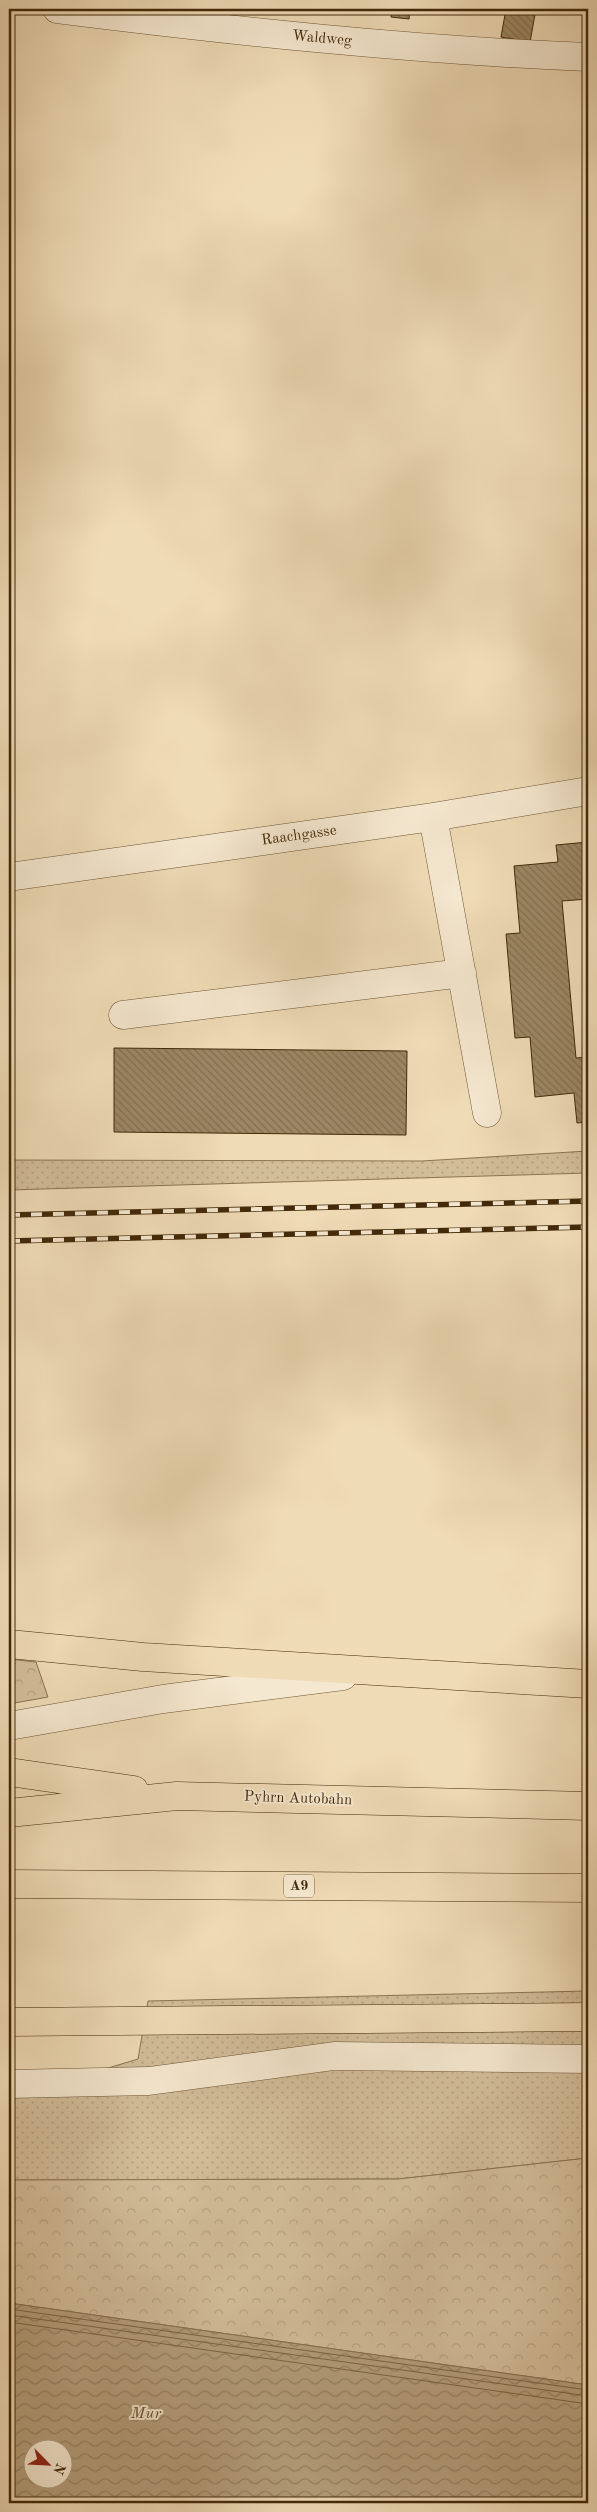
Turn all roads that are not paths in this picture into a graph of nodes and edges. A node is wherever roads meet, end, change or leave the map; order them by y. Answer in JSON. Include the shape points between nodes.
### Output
{"nodes":[{"id":1,"x":57,"y":9,"type":"edge"},
{"id":2,"x":588,"y":57,"type":"edge"},
{"id":3,"x":588,"y":791,"type":"edge"},
{"id":4,"x":433,"y":816,"type":"junction"},
{"id":5,"x":9,"y":877,"type":"edge"},
{"id":6,"x":462,"y":973,"type":"junction"},
{"id":7,"x":123,"y":1015,"type":"dead end"},
{"id":8,"x":486,"y":1113,"type":"dead end"},
{"id":9,"x":9,"y":1644,"type":"edge"},
{"id":10,"x":382,"y":1672,"type":"junction"},
{"id":11,"x":588,"y":1684,"type":"edge"},
{"id":12,"x":9,"y":1726,"type":"edge"},
{"id":13,"x":9,"y":1772,"type":"edge"},
{"id":14,"x":177,"y":1796,"type":"junction"},
{"id":15,"x":588,"y":1806,"type":"edge"},
{"id":16,"x":9,"y":1812,"type":"edge"},
{"id":17,"x":9,"y":1884,"type":"edge"},
{"id":18,"x":588,"y":1888,"type":"edge"},
{"id":19,"x":588,"y":2018,"type":"edge"},
{"id":20,"x":9,"y":2022,"type":"edge"},
{"id":21,"x":588,"y":2059,"type":"edge"},
{"id":22,"x":9,"y":2084,"type":"edge"}],
"edges":[{"from":1,"to":2,"type":"street","name":"Waldweg","via":[[223,30],[491,53]]},
{"from":3,"to":4,"type":"street","name":"Raachgasse"},
{"from":4,"to":5,"type":"street","name":"Raachgasse"},
{"from":4,"to":6,"type":"street"},
{"from":6,"to":7,"type":"street"},
{"from":6,"to":8,"type":"street"},
{"from":9,"to":10,"type":"main road","via":[[143,1657]]},
{"from":10,"to":11,"type":"main road"},
{"from":10,"to":12,"type":"street","via":[[163,1699]]},
{"from":13,"to":14,"type":"main road"},
{"from":14,"to":15,"type":"main road","name":"Pyhrn Autobahn"},
{"from":14,"to":16,"type":"main road","name":"Pyhrn Autobahn"},
{"from":17,"to":18,"type":"main road","number":"A9"},
{"from":19,"to":20,"type":"main road"},
{"from":21,"to":22,"type":"street","via":[[334,2056],[150,2081]]}]}
